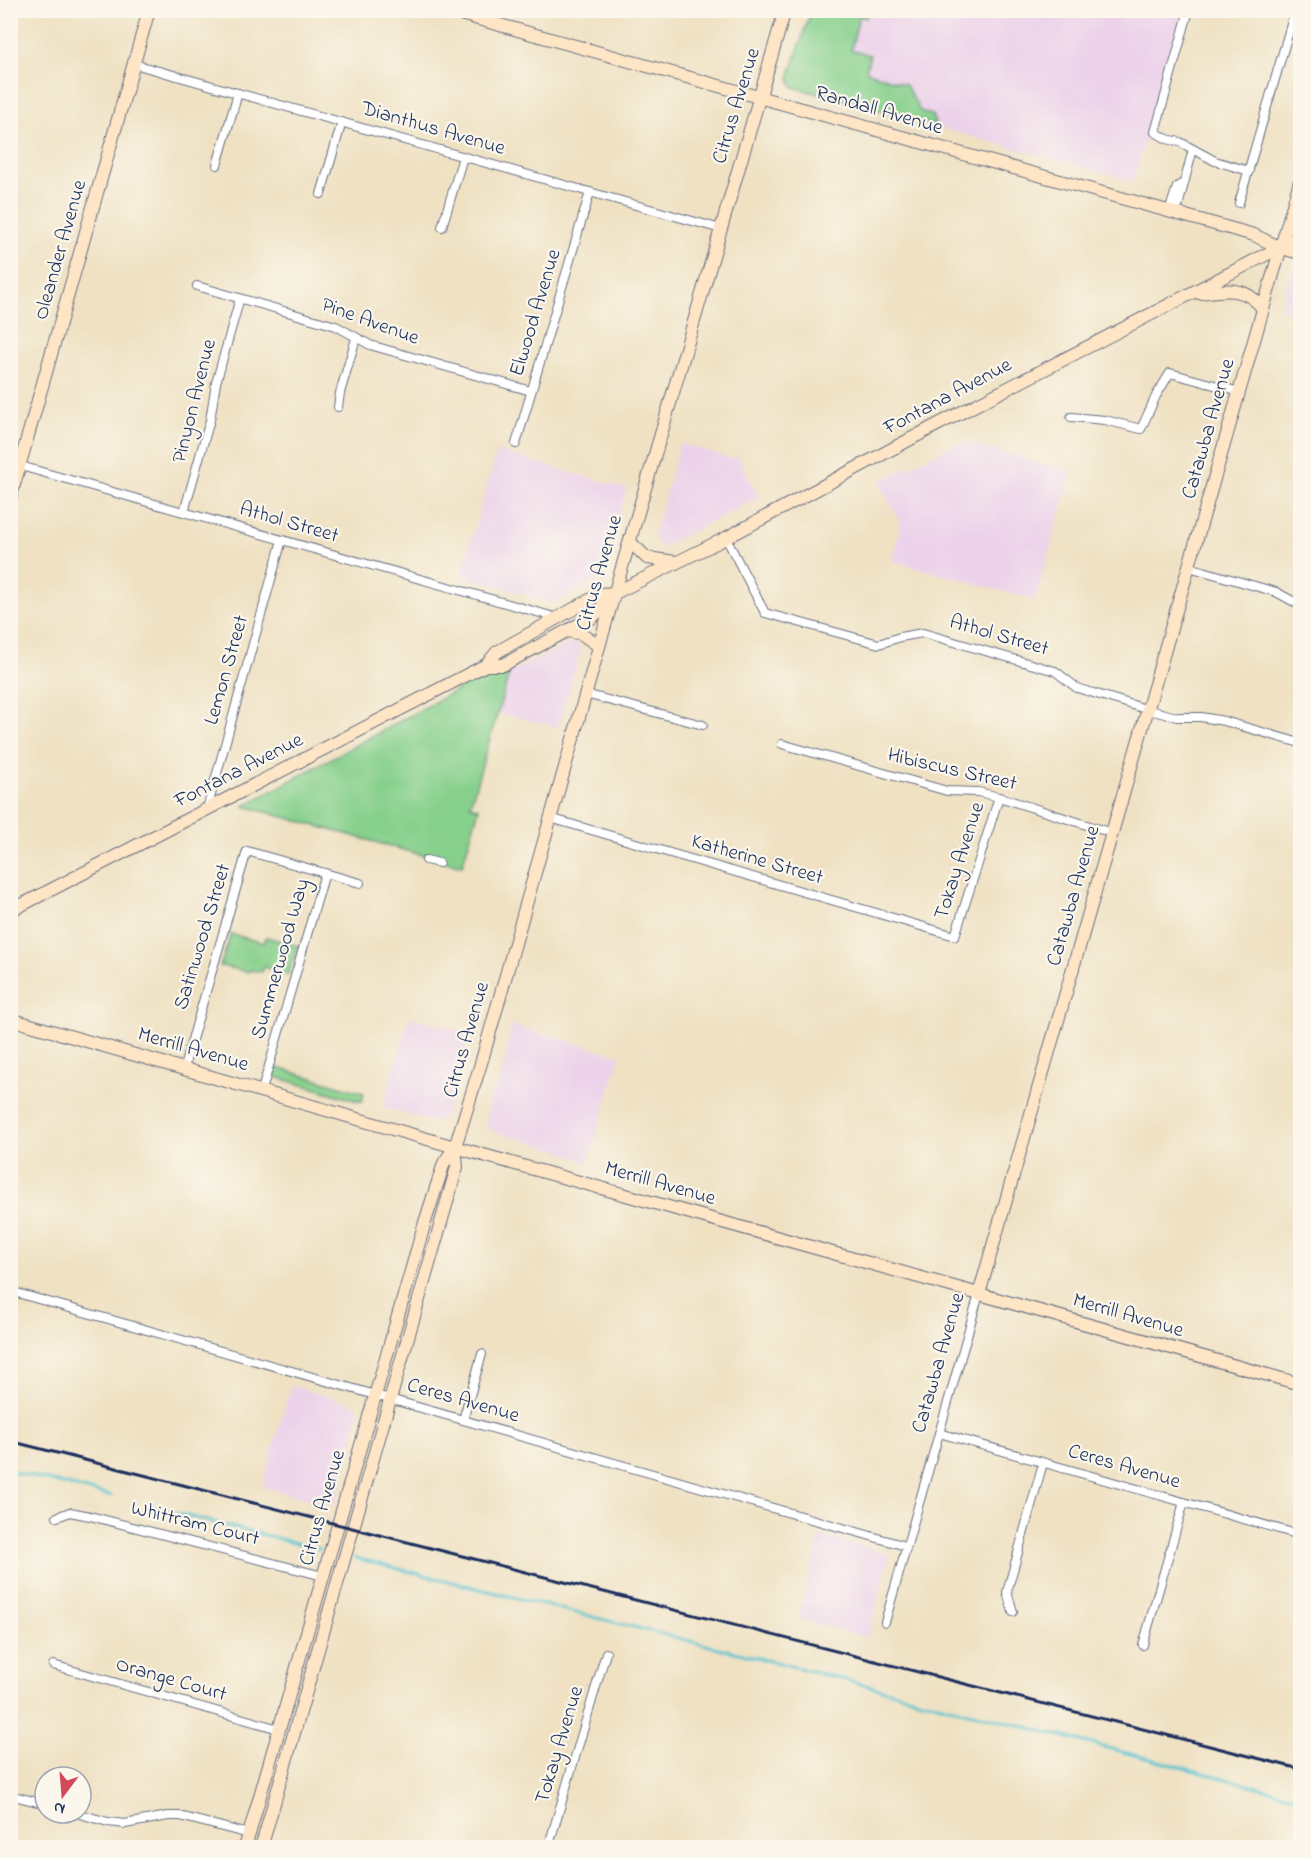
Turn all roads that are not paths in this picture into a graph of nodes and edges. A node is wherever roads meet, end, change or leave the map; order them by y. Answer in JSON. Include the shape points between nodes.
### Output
{"nodes":[{"id":1,"x":149,"y":10,"type":"edge"},
{"id":2,"x":446,"y":10,"type":"edge"},
{"id":3,"x":785,"y":10,"type":"edge"},
{"id":4,"x":1189,"y":10,"type":"edge"},
{"id":5,"x":1282,"y":10,"type":"edge"},
{"id":6,"x":1297,"y":15,"type":"edge"},
{"id":7,"x":134,"y":64,"type":"junction"},
{"id":8,"x":238,"y":93,"type":"junction"},
{"id":9,"x":759,"y":98,"type":"junction"},
{"id":10,"x":342,"y":122,"type":"junction"},
{"id":11,"x":1192,"y":149,"type":"junction"},
{"id":12,"x":463,"y":157,"type":"junction"},
{"id":13,"x":217,"y":165,"type":"dead end"},
{"id":14,"x":1249,"y":171,"type":"junction"},
{"id":15,"x":1300,"y":181,"type":"edge"},
{"id":16,"x":590,"y":192,"type":"junction"},
{"id":17,"x":321,"y":194,"type":"dead end"},
{"id":18,"x":1239,"y":203,"type":"dead end"},
{"id":19,"x":1173,"y":213,"type":"junction"},
{"id":20,"x":442,"y":227,"type":"dead end"},
{"id":21,"x":722,"y":229,"type":"junction"},
{"id":22,"x":1300,"y":237,"type":"edge"},
{"id":23,"x":1281,"y":248,"type":"junction"},
{"id":24,"x":1300,"y":253,"type":"edge"},
{"id":25,"x":197,"y":286,"type":"dead end"},
{"id":26,"x":1192,"y":294,"type":"junction"},
{"id":27,"x":240,"y":298,"type":"junction"},
{"id":28,"x":1263,"y":309,"type":"junction"},
{"id":29,"x":356,"y":339,"type":"junction"},
{"id":30,"x":531,"y":391,"type":"junction"},
{"id":31,"x":1240,"y":392,"type":"junction"},
{"id":32,"x":338,"y":407,"type":"dead end"},
{"id":33,"x":1071,"y":417,"type":"dead end"},
{"id":34,"x":516,"y":444,"type":"dead end"},
{"id":35,"x":15,"y":464,"type":"edge"},
{"id":36,"x":10,"y":499,"type":"edge"},
{"id":37,"x":184,"y":512,"type":"junction"},
{"id":38,"x":726,"y":538,"type":"junction"},
{"id":39,"x":282,"y":540,"type":"junction"},
{"id":40,"x":630,"y":542,"type":"junction"},
{"id":41,"x":677,"y":562,"type":"junction"},
{"id":42,"x":1189,"y":567,"type":"junction"},
{"id":43,"x":615,"y":593,"type":"junction"},
{"id":44,"x":1300,"y":605,"type":"edge"},
{"id":45,"x":558,"y":618,"type":"junction"},
{"id":46,"x":567,"y":631,"type":"junction"},
{"id":47,"x":599,"y":646,"type":"junction"},
{"id":48,"x":486,"y":665,"type":"junction"},
{"id":49,"x":585,"y":694,"type":"junction"},
{"id":50,"x":1149,"y":710,"type":"junction"},
{"id":51,"x":703,"y":725,"type":"dead end"},
{"id":52,"x":1300,"y":743,"type":"edge"},
{"id":53,"x":782,"y":744,"type":"dead end"},
{"id":54,"x":999,"y":797,"type":"junction"},
{"id":55,"x":207,"y":809,"type":"junction"},
{"id":56,"x":549,"y":819,"type":"junction"},
{"id":57,"x":1112,"y":833,"type":"junction"},
{"id":58,"x":426,"y":860,"type":"dead end"},
{"id":59,"x":439,"y":863,"type":"dead end"},
{"id":60,"x":326,"y":873,"type":"junction"},
{"id":61,"x":360,"y":882,"type":"dead end"},
{"id":62,"x":10,"y":910,"type":"edge"},
{"id":63,"x":955,"y":936,"type":"joint"},
{"id":64,"x":10,"y":1019,"type":"edge"},
{"id":65,"x":184,"y":1067,"type":"junction"},
{"id":66,"x":262,"y":1090,"type":"junction"},
{"id":67,"x":455,"y":1147,"type":"junction"},
{"id":68,"x":10,"y":1291,"type":"edge"},
{"id":69,"x":979,"y":1294,"type":"junction"},
{"id":70,"x":482,"y":1354,"type":"dead end"},
{"id":71,"x":1300,"y":1384,"type":"edge"},
{"id":72,"x":376,"y":1395,"type":"junction"},
{"id":73,"x":391,"y":1399,"type":"junction"},
{"id":74,"x":463,"y":1420,"type":"junction"},
{"id":75,"x":939,"y":1433,"type":"junction"},
{"id":76,"x":1043,"y":1463,"type":"junction"},
{"id":77,"x":1184,"y":1502,"type":"junction"},
{"id":78,"x":57,"y":1517,"type":"dead end"},
{"id":79,"x":1300,"y":1535,"type":"edge"},
{"id":80,"x":906,"y":1546,"type":"junction"},
{"id":81,"x":323,"y":1576,"type":"junction"},
{"id":82,"x":1012,"y":1612,"type":"dead end"},
{"id":83,"x":885,"y":1622,"type":"dead end"},
{"id":84,"x":1143,"y":1645,"type":"dead end"},
{"id":85,"x":606,"y":1653,"type":"dead end"},
{"id":86,"x":53,"y":1665,"type":"dead end"},
{"id":87,"x":279,"y":1729,"type":"junction"},
{"id":88,"x":10,"y":1795,"type":"edge"},
{"id":89,"x":33,"y":1801,"type":"edge"},
{"id":90,"x":93,"y":1818,"type":"edge"},
{"id":91,"x":249,"y":1834,"type":"junction"},
{"id":92,"x":245,"y":1848,"type":"edge"},
{"id":93,"x":261,"y":1848,"type":"edge"},
{"id":94,"x":548,"y":1848,"type":"edge"}],
"edges":[{"from":1,"to":7,"type":"main road","name":"Oleander Avenue"},
{"from":2,"to":9,"type":"main road","name":"Randall Avenue"},
{"from":3,"to":9,"type":"main road","name":"Citrus Avenue"},
{"from":4,"to":11,"type":"street","via":[[1155,132]]},
{"from":5,"to":6,"type":"street"},
{"from":6,"to":14,"type":"street"},
{"from":7,"to":8,"type":"street","name":"Dianthus Avenue"},
{"from":7,"to":35,"type":"main road","name":"Oleander Avenue"},
{"from":8,"to":10,"type":"street","name":"Dianthus Avenue"},
{"from":8,"to":13,"type":"street"},
{"from":9,"to":19,"type":"main road","name":"Randall Avenue"},
{"from":9,"to":21,"type":"main road","name":"Citrus Avenue"},
{"from":10,"to":12,"type":"street","name":"Dianthus Avenue"},
{"from":10,"to":17,"type":"street"},
{"from":11,"to":14,"type":"street"},
{"from":11,"to":19,"type":"street"},
{"from":12,"to":16,"type":"street","name":"Dianthus Avenue"},
{"from":12,"to":20,"type":"street"},
{"from":14,"to":18,"type":"street"},
{"from":15,"to":23,"type":"main road","name":"Catawba Avenue"},
{"from":16,"to":21,"type":"street","name":"Dianthus Avenue"},
{"from":16,"to":30,"type":"street","name":"Elwood Avenue"},
{"from":19,"to":23,"type":"main road","name":"Randall Avenue","via":[[1254,236]]},
{"from":21,"to":40,"type":"main road","name":"Citrus Avenue"},
{"from":22,"to":23,"type":"main road","name":"Fontana Avenue"},
{"from":23,"to":24,"type":"main road","name":"Randall Avenue"},
{"from":23,"to":26,"type":"main road","name":"Fontana Avenue"},
{"from":23,"to":28,"type":"main road","name":"Catawba Avenue"},
{"from":25,"to":27,"type":"street","name":"Pine Avenue"},
{"from":26,"to":28,"type":"main road","via":[[1241,291],[1256,299]]},
{"from":26,"to":38,"type":"main road","name":"Fontana Avenue"},
{"from":27,"to":29,"type":"street","name":"Pine Avenue","via":[[336,326]]},
{"from":27,"to":37,"type":"street","name":"Pinyon Avenue"},
{"from":28,"to":31,"type":"main road","name":"Catawba Avenue"},
{"from":29,"to":30,"type":"street","name":"Pine Avenue"},
{"from":29,"to":32,"type":"street"},
{"from":30,"to":34,"type":"street","name":"Elwood Avenue"},
{"from":31,"to":33,"type":"street","via":[[1170,373],[1141,429]]},
{"from":31,"to":42,"type":"main road","name":"Catawba Avenue"},
{"from":35,"to":36,"type":"main road","name":"Oleander Avenue"},
{"from":35,"to":37,"type":"street","name":"Athol Street"},
{"from":37,"to":39,"type":"street","name":"Athol Street"},
{"from":38,"to":41,"type":"main road","name":"Fontana Avenue"},
{"from":38,"to":50,"type":"street","name":"Athol Street","via":[[765,613],[879,644],[923,633],[1055,671],[1077,688]]},
{"from":39,"to":45,"type":"street","name":"Athol Street"},
{"from":39,"to":55,"type":"street","name":"Lemon Street"},
{"from":40,"to":41,"type":"main road","via":[[647,558]]},
{"from":40,"to":43,"type":"main road","name":"Citrus Avenue"},
{"from":41,"to":43,"type":"main road","name":"Fontana Avenue"},
{"from":42,"to":44,"type":"street","via":[[1276,592]]},
{"from":42,"to":50,"type":"main road","name":"Catawba Avenue"},
{"from":43,"to":45,"type":"main road","name":"Fontana Avenue","via":[[600,594]]},
{"from":43,"to":46,"type":"main road","name":"Fontana Avenue","via":[[593,617]]},
{"from":43,"to":47,"type":"main road","name":"Citrus Avenue"},
{"from":45,"to":48,"type":"main road","name":"Fontana Avenue","via":[[497,652]]},
{"from":46,"to":47,"type":"main road","via":[[582,634]]},
{"from":46,"to":48,"type":"main road","name":"Fontana Avenue","via":[[503,665]]},
{"from":47,"to":49,"type":"main road","name":"Citrus Avenue"},
{"from":48,"to":55,"type":"main road","name":"Fontana Avenue"},
{"from":49,"to":51,"type":"street"},
{"from":49,"to":56,"type":"main road","name":"Citrus Avenue"},
{"from":50,"to":52,"type":"street","name":"Athol Street","via":[[1224,721]]},
{"from":50,"to":57,"type":"main road","name":"Catawba Avenue"},
{"from":53,"to":54,"type":"street","name":"Hibiscus Street","via":[[947,791]]},
{"from":54,"to":57,"type":"street","name":"Hibiscus Street"},
{"from":54,"to":63,"type":"street","name":"Tokay Avenue"},
{"from":55,"to":62,"type":"main road","name":"Fontana Avenue"},
{"from":56,"to":63,"type":"street","name":"Katherine Street"},
{"from":56,"to":67,"type":"main road","name":"Citrus Avenue"},
{"from":57,"to":69,"type":"main road","name":"Catawba Avenue"},
{"from":58,"to":59,"type":"street"},
{"from":60,"to":61,"type":"street"},
{"from":60,"to":65,"type":"street","name":"Satinwood Street","via":[[247,851]]},
{"from":60,"to":66,"type":"street","name":"Summerwood Way"},
{"from":64,"to":65,"type":"main road","name":"Merrill Avenue"},
{"from":65,"to":66,"type":"main road","name":"Merrill Avenue"},
{"from":66,"to":67,"type":"main road","name":"Merrill Avenue"},
{"from":67,"to":69,"type":"main road","name":"Merrill Avenue"},
{"from":67,"to":72,"type":"main road","name":"Citrus Avenue","via":[[444,1163],[434,1192]]},
{"from":67,"to":73,"type":"main road","name":"Citrus Avenue","via":[[457,1167]]},
{"from":68,"to":72,"type":"street","name":"Ceres Avenue"},
{"from":69,"to":71,"type":"main road","name":"Merrill Avenue"},
{"from":69,"to":75,"type":"street","name":"Catawba Avenue"},
{"from":70,"to":74,"type":"street"},
{"from":72,"to":73,"type":"street","name":"Ceres Avenue"},
{"from":72,"to":81,"type":"main road","name":"Citrus Avenue"},
{"from":73,"to":74,"type":"street","name":"Ceres Avenue"},
{"from":73,"to":93,"type":"main road","name":"Citrus Avenue"},
{"from":74,"to":80,"type":"street","name":"Ceres Avenue"},
{"from":75,"to":76,"type":"street","name":"Ceres Avenue"},
{"from":75,"to":80,"type":"street","name":"Catawba Avenue"},
{"from":76,"to":77,"type":"street","name":"Ceres Avenue"},
{"from":76,"to":82,"type":"street","via":[[1007,1592]]},
{"from":77,"to":79,"type":"street","name":"Ceres Avenue"},
{"from":77,"to":84,"type":"street"},
{"from":78,"to":81,"type":"street","name":"Whittram Court","via":[[70,1512],[90,1516]]},
{"from":80,"to":83,"type":"street","name":"Catawba Avenue"},
{"from":81,"to":87,"type":"main road","name":"Citrus Avenue"},
{"from":85,"to":94,"type":"street","name":"Tokay Avenue"},
{"from":86,"to":87,"type":"street","name":"Orange Court"},
{"from":87,"to":91,"type":"main road","name":"Citrus Avenue"},
{"from":88,"to":89,"type":"street"},
{"from":90,"to":91,"type":"street","via":[[125,1824],[180,1816]]},
{"from":91,"to":92,"type":"main road","name":"Citrus Avenue"}]}
